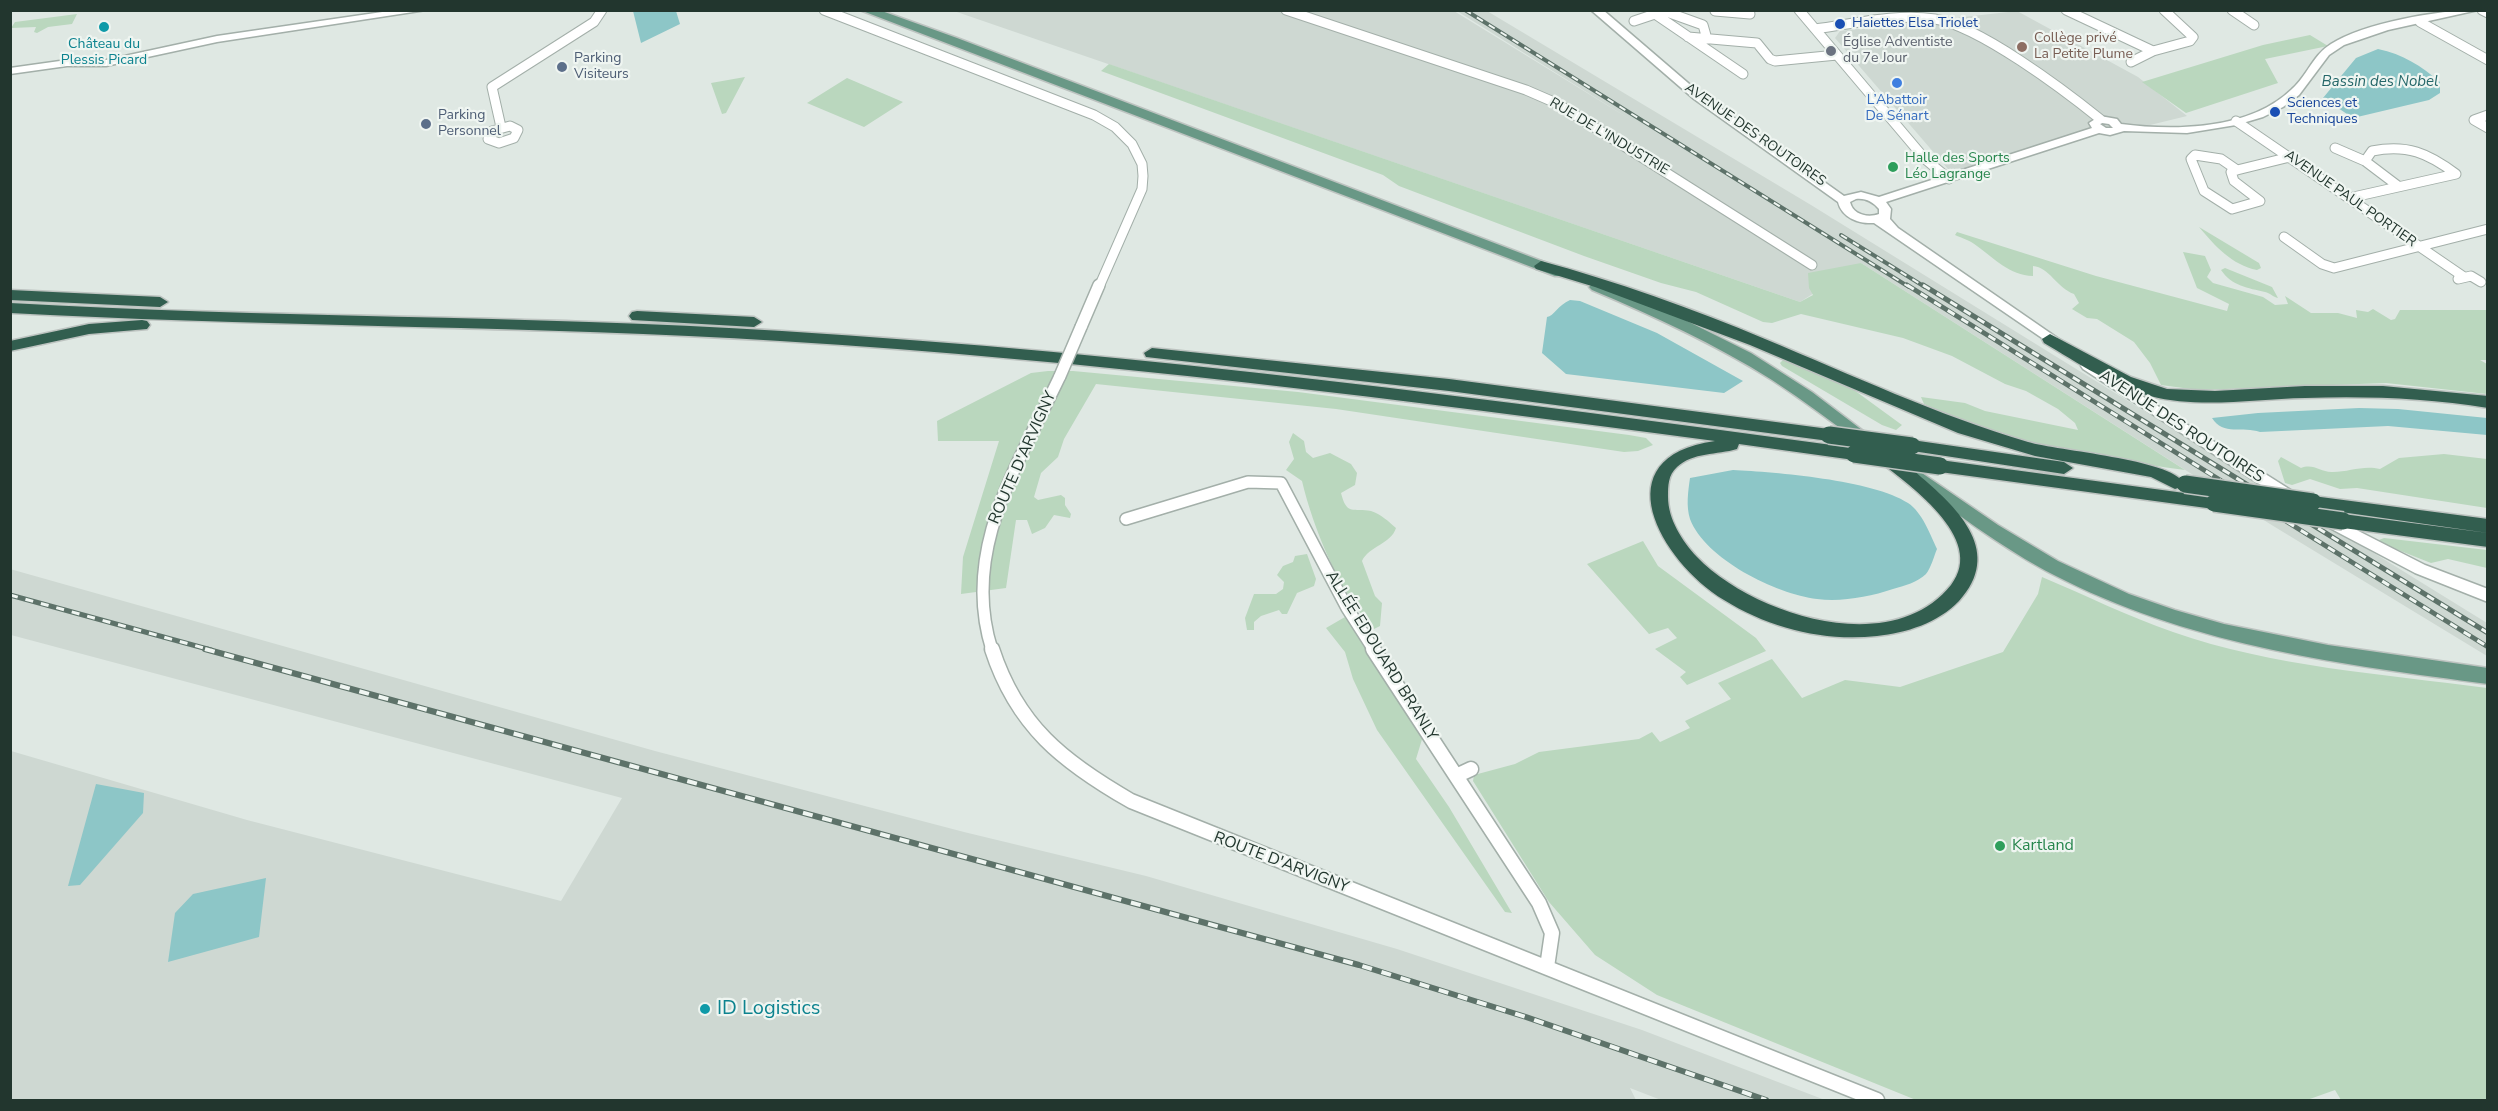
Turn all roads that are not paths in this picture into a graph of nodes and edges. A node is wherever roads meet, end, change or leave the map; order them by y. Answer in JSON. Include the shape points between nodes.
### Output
{"nodes":[{"id":1,"x":421,"y":10,"type":"edge"},
{"id":2,"x":602,"y":10,"type":"edge"},
{"id":3,"x":824,"y":10,"type":"edge"},
{"id":4,"x":866,"y":10,"type":"edge"},
{"id":5,"x":885,"y":10,"type":"edge"},
{"id":6,"x":1286,"y":10,"type":"edge"},
{"id":7,"x":1596,"y":10,"type":"edge"},
{"id":8,"x":1799,"y":10,"type":"edge"},
{"id":9,"x":1872,"y":10,"type":"edge"},
{"id":10,"x":2066,"y":10,"type":"edge"},
{"id":11,"x":2164,"y":10,"type":"edge"},
{"id":12,"x":2232,"y":10,"type":"edge"},
{"id":13,"x":2473,"y":10,"type":"edge"},
{"id":14,"x":2482,"y":10,"type":"edge"},
{"id":15,"x":1714,"y":11,"type":"edge"},
{"id":16,"x":2443,"y":13,"type":"edge"},
{"id":17,"x":2487,"y":13,"type":"edge"},
{"id":18,"x":1655,"y":14,"type":"junction"},
{"id":19,"x":1750,"y":15,"type":"edge"},
{"id":20,"x":1634,"y":21,"type":"dead end"},
{"id":21,"x":1884,"y":22,"type":"junction"},
{"id":22,"x":2420,"y":22,"type":"junction"},
{"id":23,"x":2254,"y":25,"type":"dead end"},
{"id":24,"x":1815,"y":29,"type":"junction"},
{"id":25,"x":1688,"y":37,"type":"junction"},
{"id":26,"x":1707,"y":39,"type":"junction"},
{"id":27,"x":953,"y":41,"type":"junction"},
{"id":28,"x":2153,"y":51,"type":"junction"},
{"id":29,"x":1837,"y":56,"type":"junction"},
{"id":30,"x":2487,"y":60,"type":"edge"},
{"id":31,"x":2131,"y":62,"type":"dead end"},
{"id":32,"x":10,"y":71,"type":"edge"},
{"id":33,"x":1743,"y":74,"type":"dead end"},
{"id":34,"x":2487,"y":115,"type":"edge"},
{"id":35,"x":2236,"y":121,"type":"junction"},
{"id":36,"x":2100,"y":124,"type":"junction"},
{"id":37,"x":501,"y":127,"type":"dead end"},
{"id":38,"x":2487,"y":128,"type":"edge"},
{"id":39,"x":2335,"y":148,"type":"dead end"},
{"id":40,"x":2290,"y":158,"type":"junction"},
{"id":41,"x":2368,"y":163,"type":"junction"},
{"id":42,"x":2237,"y":170,"type":"junction"},
{"id":43,"x":1949,"y":179,"type":"junction"},
{"id":44,"x":2398,"y":186,"type":"junction"},
{"id":45,"x":1848,"y":198,"type":"junction"},
{"id":46,"x":2349,"y":198,"type":"junction"},
{"id":47,"x":1879,"y":201,"type":"junction"},
{"id":48,"x":1880,"y":218,"type":"junction"},
{"id":49,"x":2482,"y":230,"type":"edge"},
{"id":50,"x":2284,"y":237,"type":"dead end"},
{"id":51,"x":2487,"y":238,"type":"edge"},
{"id":52,"x":2417,"y":246,"type":"junction"},
{"id":53,"x":1812,"y":265,"type":"dead end"},
{"id":54,"x":1541,"y":266,"type":"junction"},
{"id":55,"x":2481,"y":282,"type":"dead end"},
{"id":56,"x":10,"y":295,"type":"edge"},
{"id":57,"x":10,"y":308,"type":"edge"},
{"id":58,"x":707,"y":332,"type":"junction"},
{"id":59,"x":2050,"y":339,"type":"junction"},
{"id":60,"x":10,"y":346,"type":"edge"},
{"id":61,"x":2487,"y":402,"type":"edge"},
{"id":62,"x":1857,"y":433,"type":"junction"},
{"id":63,"x":1784,"y":444,"type":"junction"},
{"id":64,"x":2180,"y":484,"type":"junction"},
{"id":65,"x":1126,"y":519,"type":"dead end"},
{"id":66,"x":2487,"y":526,"type":"edge"},
{"id":67,"x":2487,"y":540,"type":"edge"},
{"id":68,"x":2487,"y":596,"type":"edge"},
{"id":69,"x":2484,"y":675,"type":"edge"},
{"id":70,"x":1471,"y":769,"type":"dead end"},
{"id":71,"x":1456,"y":776,"type":"junction"},
{"id":72,"x":1547,"y":967,"type":"junction"},
{"id":73,"x":1877,"y":1101,"type":"edge"}],
"edges":[{"from":1,"to":32,"type":"street","via":[[217,39],[117,61]]},
{"from":2,"to":37,"type":"street","via":[[594,22],[492,87]]},
{"from":3,"to":72,"type":"street","name":"ROUTE D'ARVIGNY","bridge":true,"via":[[1094,115],[1127,137],[1141,158],[1142,189],[993,518],[982,572],[984,625],[991,651],[1000,676],[1029,722],[1068,761],[1131,801]]},
{"from":4,"to":27,"type":"main road"},
{"from":5,"to":27,"type":"main road"},
{"from":6,"to":53,"type":"street","name":"RUE DE L'INDUSTRIE","via":[[1556,103]]},
{"from":7,"to":45,"type":"street","name":"AVENUE DES ROUTOIRES","via":[[1698,97]]},
{"from":8,"to":24,"type":"street"},
{"from":9,"to":21,"type":"street"},
{"from":10,"to":28,"type":"street"},
{"from":11,"to":28,"type":"street","via":[[2193,37]]},
{"from":12,"to":23,"type":"street"},
{"from":13,"to":16,"type":"street"},
{"from":14,"to":17,"type":"street"},
{"from":15,"to":19,"type":"street"},
{"from":16,"to":22,"type":"street"},
{"from":18,"to":20,"type":"street"},
{"from":18,"to":25,"type":"street"},
{"from":18,"to":26,"type":"street","via":[[1664,11],[1703,25]]},
{"from":21,"to":24,"type":"street"},
{"from":21,"to":36,"type":"street","via":[[1923,19],[1959,26],[2077,101]]},
{"from":22,"to":30,"type":"street"},
{"from":22,"to":35,"type":"street","via":[[2340,42],[2321,57],[2287,100]]},
{"from":24,"to":29,"type":"street"},
{"from":25,"to":26,"type":"street"},
{"from":25,"to":33,"type":"street"},
{"from":26,"to":29,"type":"street","via":[[1757,43],[1775,61]]},
{"from":27,"to":54,"type":"main road"},
{"from":28,"to":31,"type":"street"},
{"from":29,"to":43,"type":"street","via":[[1925,159]]},
{"from":34,"to":38,"type":"street","via":[[2474,120]]},
{"from":35,"to":36,"type":"street","via":[[2147,131],[2121,127],[2116,132]]},
{"from":35,"to":40,"type":"street","name":"AVENUE PAUL PORTIER"},
{"from":36,"to":43,"type":"street"},
{"from":39,"to":41,"type":"street"},
{"from":40,"to":42,"type":"street"},
{"from":40,"to":46,"type":"street","name":"AVENUE PAUL PORTIER"},
{"from":41,"to":44,"type":"street"},
{"from":41,"to":44,"type":"street","via":[[2372,151],[2407,147],[2429,153],[2456,174]]},
{"from":42,"to":42,"type":"street","via":[[2221,159],[2195,155],[2190,159],[2204,191],[2232,209],[2260,201],[2234,181],[2231,172]]},
{"from":43,"to":47,"type":"street"},
{"from":44,"to":46,"type":"street"},
{"from":45,"to":47,"type":"street","via":[[1865,196]]},
{"from":45,"to":48,"type":"street","name":"AVENUE DES ROUTOIRES","via":[[1846,210],[1851,214]]},
{"from":46,"to":52,"type":"street","name":"AVENUE PAUL PORTIER"},
{"from":47,"to":48,"type":"street","via":[[1886,209]]},
{"from":48,"to":59,"type":"street","name":"AVENUE DES ROUTOIRES"},
{"from":49,"to":51,"type":"street"},
{"from":49,"to":52,"type":"street"},
{"from":50,"to":52,"type":"street","via":[[2334,268]]},
{"from":52,"to":55,"type":"street","name":"AVENUE PAUL PORTIER","via":[[2459,279],[2471,276]]},
{"from":54,"to":62,"type":"main road","via":[[1654,310],[1719,342],[1782,379]]},
{"from":54,"to":64,"type":"highway","via":[[1767,345],[1971,432],[2035,450],[2154,472]]},
{"from":56,"to":64,"type":"highway","bridge":true,"via":[[708,319],[968,336],[1327,370]]},
{"from":57,"to":58,"type":"highway"},
{"from":58,"to":60,"type":"highway","via":[[655,336],[123,326],[74,331]]},
{"from":58,"to":63,"type":"highway","via":[[973,349],[1245,374]]},
{"from":59,"to":61,"type":"highway","via":[[2132,384],[2172,395],[2378,390]]},
{"from":59,"to":68,"type":"street","name":"AVENUE DES ROUTOIRES","via":[[2224,457],[2345,530],[2420,569]]},
{"from":62,"to":63,"type":"highway","via":[[1953,517],[1969,552],[1966,578],[1955,594],[1930,613],[1894,626],[1864,630],[1824,628],[1768,613],[1717,586],[1684,556],[1670,536],[1656,498],[1659,480],[1671,462],[1704,447],[1769,448]]},
{"from":62,"to":69,"type":"main road","via":[[2033,555],[2149,610],[2195,626],[2268,643]]},
{"from":63,"to":67,"type":"highway","bridge":true},
{"from":64,"to":66,"type":"highway","bridge":true},
{"from":65,"to":71,"type":"street","name":"ALLÉE EDOUARD BRANLY","via":[[1248,482],[1281,483],[1347,608]]},
{"from":70,"to":71,"type":"street"},
{"from":71,"to":72,"type":"street","name":"ALLÉE EDOUARD BRANLY","via":[[1539,903],[1552,933]]},
{"from":72,"to":73,"type":"street","name":"ROUTE D'ARVIGNY"}]}
